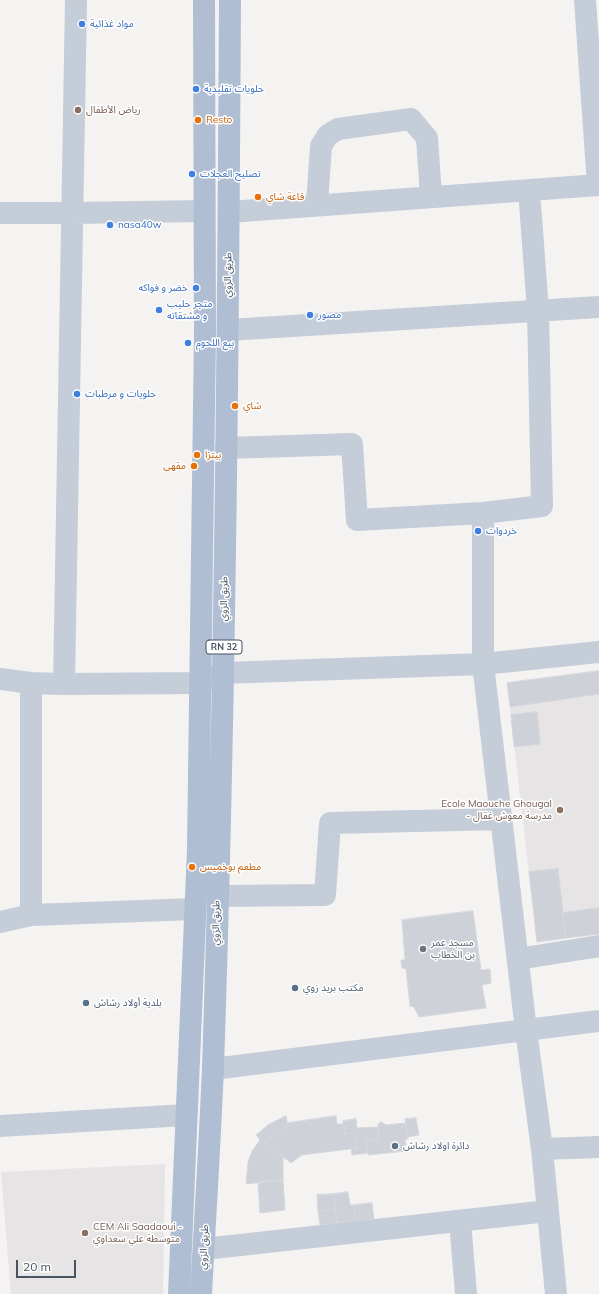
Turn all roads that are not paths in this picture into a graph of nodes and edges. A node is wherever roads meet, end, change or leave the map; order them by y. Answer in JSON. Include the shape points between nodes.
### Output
{"nodes":[{"id":1,"x":76,"y":0,"type":"edge"},
{"id":2,"x":204,"y":0,"type":"edge"},
{"id":3,"x":230,"y":0,"type":"edge"},
{"id":4,"x":585,"y":0,"type":"edge"},
{"id":5,"x":598,"y":185,"type":"edge"},
{"id":6,"x":529,"y":190,"type":"junction"},
{"id":7,"x":431,"y":197,"type":"junction"},
{"id":8,"x":317,"y":205,"type":"junction"},
{"id":9,"x":204,"y":211,"type":"junction"},
{"id":10,"x":229,"y":212,"type":"junction"},
{"id":11,"x":0,"y":213,"type":"edge"},
{"id":12,"x":72,"y":213,"type":"junction"},
{"id":13,"x":599,"y":308,"type":"edge"},
{"id":14,"x":538,"y":311,"type":"junction"},
{"id":15,"x":228,"y":330,"type":"junction"},
{"id":16,"x":226,"y":448,"type":"junction"},
{"id":17,"x":483,"y":513,"type":"junction"},
{"id":18,"x":599,"y":652,"type":"edge"},
{"id":19,"x":483,"y":664,"type":"junction"},
{"id":20,"x":223,"y":673,"type":"junction"},
{"id":21,"x":0,"y":679,"type":"edge"},
{"id":22,"x":32,"y":683,"type":"junction"},
{"id":23,"x":200,"y":683,"type":"junction"},
{"id":24,"x":64,"y":684,"type":"junction"},
{"id":25,"x":502,"y":820,"type":"junction"},
{"id":26,"x":217,"y":896,"type":"junction"},
{"id":27,"x":195,"y":909,"type":"junction"},
{"id":28,"x":31,"y":915,"type":"junction"},
{"id":29,"x":0,"y":922,"type":"edge"},
{"id":30,"x":599,"y":946,"type":"edge"},
{"id":31,"x":518,"y":959,"type":"junction"},
{"id":32,"x":599,"y":1021,"type":"edge"},
{"id":33,"x":526,"y":1030,"type":"junction"},
{"id":34,"x":213,"y":1069,"type":"junction"},
{"id":35,"x":186,"y":1115,"type":"junction"},
{"id":36,"x":0,"y":1126,"type":"edge"},
{"id":37,"x":599,"y":1147,"type":"edge"},
{"id":38,"x":542,"y":1148,"type":"junction"},
{"id":39,"x":548,"y":1211,"type":"junction"},
{"id":40,"x":460,"y":1221,"type":"junction"},
{"id":41,"x":204,"y":1250,"type":"junction"},
{"id":42,"x":179,"y":1294,"type":"edge"},
{"id":43,"x":201,"y":1294,"type":"edge"},
{"id":44,"x":466,"y":1294,"type":"edge"},
{"id":45,"x":556,"y":1294,"type":"edge"}],
"edges":[{"from":1,"to":12,"type":"street"},
{"from":2,"to":9,"type":"main road","name":"طريق الزوي","number":"RN 32"},
{"from":3,"to":10,"type":"main road","name":"طريق الزوي","number":"RN 32"},
{"from":4,"to":5,"type":"street"},
{"from":5,"to":6,"type":"street"},
{"from":6,"to":7,"type":"street"},
{"from":6,"to":14,"type":"street"},
{"from":7,"to":8,"type":"street"},
{"from":7,"to":8,"type":"street","via":[[427,138],[411,120],[338,129],[328,135],[321,146]]},
{"from":8,"to":10,"type":"street"},
{"from":9,"to":12,"type":"street"},
{"from":9,"to":23,"type":"main road","name":"طريق الزوي","number":"RN 32"},
{"from":10,"to":15,"type":"main road","name":"طريق الزوي","number":"RN 32"},
{"from":11,"to":12,"type":"street"},
{"from":12,"to":24,"type":"street"},
{"from":13,"to":14,"type":"street"},
{"from":14,"to":15,"type":"street"},
{"from":14,"to":17,"type":"street","via":[[542,506]]},
{"from":15,"to":16,"type":"main road","name":"طريق الزوي","number":"RN 32"},
{"from":16,"to":17,"type":"street","via":[[352,444],[357,520]]},
{"from":16,"to":20,"type":"main road","name":"طريق الزوي","number":"RN 32"},
{"from":17,"to":19,"type":"street"},
{"from":18,"to":19,"type":"street"},
{"from":19,"to":20,"type":"street"},
{"from":19,"to":25,"type":"street"},
{"from":20,"to":23,"type":"street"},
{"from":20,"to":26,"type":"main road","name":"طريق الزوي","number":"RN 32"},
{"from":21,"to":22,"type":"street"},
{"from":22,"to":24,"type":"street"},
{"from":22,"to":28,"type":"street"},
{"from":23,"to":24,"type":"street"},
{"from":23,"to":27,"type":"main road","name":"طريق الزوي","number":"RN 32"},
{"from":25,"to":26,"type":"street","via":[[330,822],[325,895]]},
{"from":25,"to":31,"type":"street"},
{"from":26,"to":34,"type":"main road","name":"طريق الزوي","number":"RN 32"},
{"from":27,"to":28,"type":"street"},
{"from":27,"to":35,"type":"main road","name":"طريق الزوي","number":"RN 32"},
{"from":28,"to":29,"type":"street"},
{"from":30,"to":31,"type":"street"},
{"from":31,"to":33,"type":"street"},
{"from":32,"to":33,"type":"street"},
{"from":33,"to":34,"type":"street"},
{"from":33,"to":38,"type":"street"},
{"from":34,"to":41,"type":"main road","name":"طريق الزوي","number":"RN 32"},
{"from":35,"to":36,"type":"street"},
{"from":35,"to":42,"type":"main road","name":"طريق الزوي","number":"RN 32"},
{"from":37,"to":38,"type":"street"},
{"from":38,"to":39,"type":"street"},
{"from":39,"to":40,"type":"street"},
{"from":39,"to":45,"type":"street"},
{"from":40,"to":41,"type":"street"},
{"from":40,"to":44,"type":"street"},
{"from":41,"to":43,"type":"main road","name":"طريق الزوي","number":"RN 32"}]}
